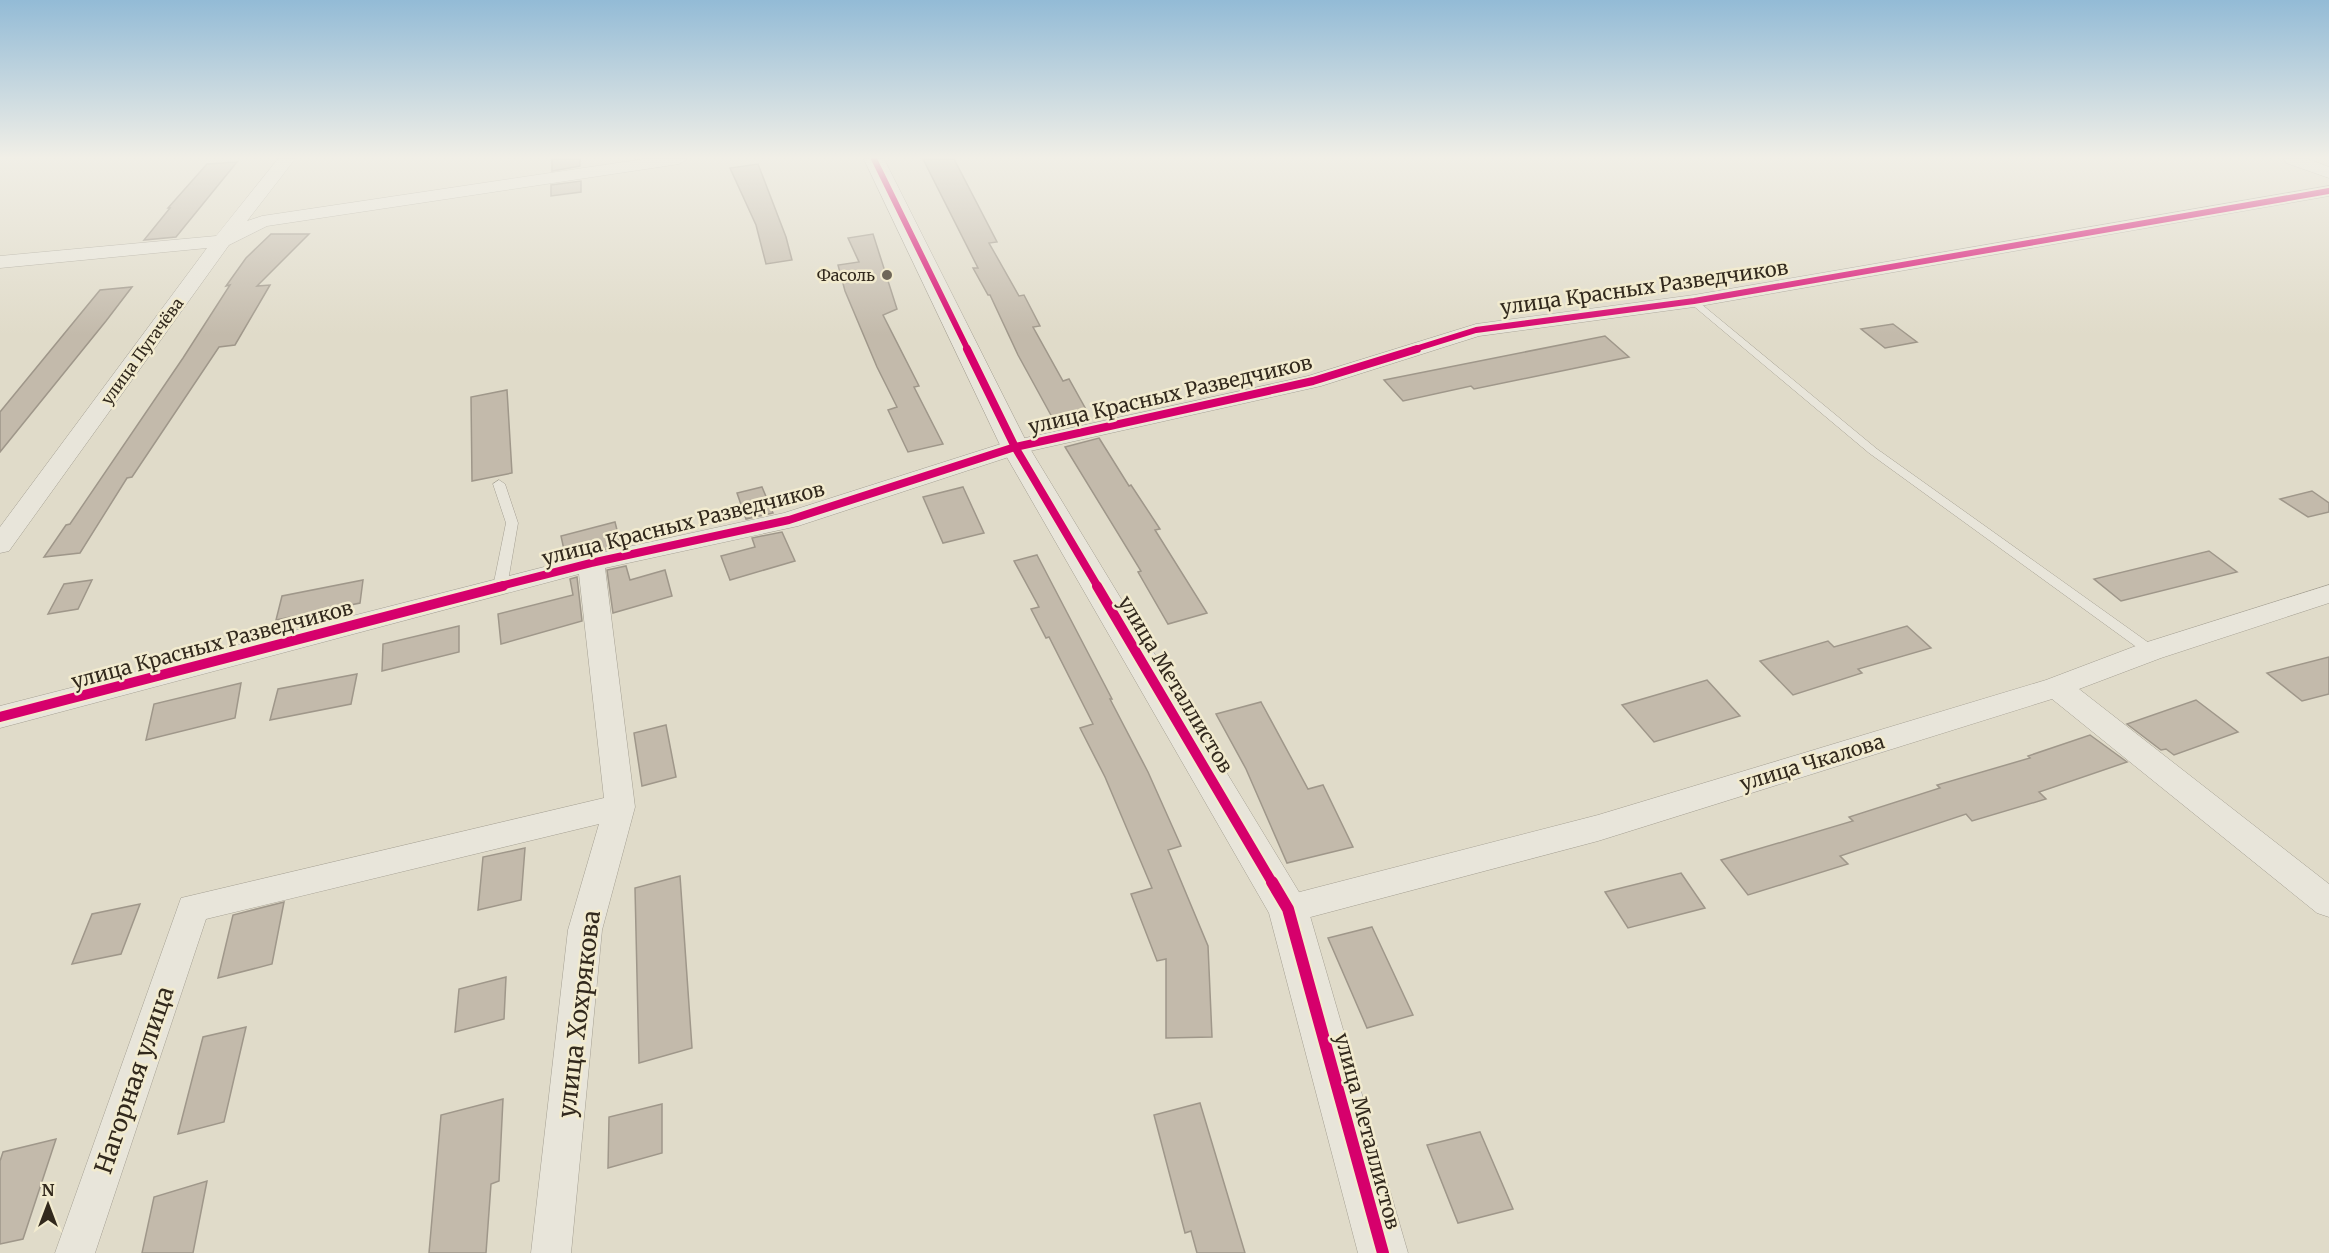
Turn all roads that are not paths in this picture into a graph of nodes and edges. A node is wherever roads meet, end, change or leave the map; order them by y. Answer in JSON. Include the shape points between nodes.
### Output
{"nodes":[{"id":1,"x":241,"y":217,"type":"edge"},
{"id":2,"x":286,"y":217,"type":"edge"},
{"id":3,"x":903,"y":217,"type":"edge"},
{"id":4,"x":2176,"y":217,"type":"edge"},
{"id":5,"x":222,"y":242,"type":"junction"},
{"id":6,"x":0,"y":262,"type":"edge"},
{"id":7,"x":1694,"y":301,"type":"junction"},
{"id":8,"x":1015,"y":447,"type":"junction"},
{"id":9,"x":499,"y":484,"type":"dead end"},
{"id":10,"x":0,"y":545,"type":"edge"},
{"id":11,"x":591,"y":563,"type":"junction"},
{"id":12,"x":500,"y":587,"type":"junction"},
{"id":13,"x":2329,"y":594,"type":"edge"},
{"id":14,"x":2151,"y":651,"type":"junction"},
{"id":15,"x":2056,"y":687,"type":"junction"},
{"id":16,"x":0,"y":717,"type":"edge"},
{"id":17,"x":620,"y":807,"type":"junction"},
{"id":18,"x":2329,"y":903,"type":"edge"},
{"id":19,"x":1288,"y":909,"type":"junction"},
{"id":20,"x":75,"y":1253,"type":"edge"},
{"id":21,"x":551,"y":1253,"type":"edge"},
{"id":22,"x":1383,"y":1253,"type":"edge"}],
"edges":[{"from":1,"to":5,"type":"street","name":"улица Пугачёва"},
{"from":2,"to":5,"type":"street","via":[[262,221]]},
{"from":3,"to":8,"type":"street","name":"улица Металлистов"},
{"from":4,"to":7,"type":"street","name":"улица Красных Разведчиков"},
{"from":5,"to":6,"type":"street"},
{"from":5,"to":10,"type":"street","name":"улица Пугачёва"},
{"from":7,"to":8,"type":"street","name":"улица Красных Разведчиков","via":[[1476,330],[1313,381]]},
{"from":7,"to":14,"type":"lane","via":[[1873,451]]},
{"from":8,"to":11,"type":"street","name":"улица Красных Разведчиков","via":[[789,520]]},
{"from":8,"to":19,"type":"street","name":"улица Металлистов"},
{"from":9,"to":12,"type":"lane","via":[[512,523]]},
{"from":11,"to":12,"type":"street","name":"улица Красных Разведчиков"},
{"from":11,"to":17,"type":"street","name":"улица Хохрякова"},
{"from":12,"to":16,"type":"street","name":"улица Красных Разведчиков"},
{"from":13,"to":14,"type":"street","name":"улица Чкалова"},
{"from":14,"to":15,"type":"street","name":"улица Чкалова"},
{"from":15,"to":18,"type":"street"},
{"from":15,"to":19,"type":"street","name":"улица Чкалова","via":[[1598,828]]},
{"from":17,"to":20,"type":"street","name":"Нагорная улица","via":[[193,908]]},
{"from":17,"to":21,"type":"street","name":"улица Хохрякова","via":[[585,930]]},
{"from":19,"to":22,"type":"street","name":"улица Металлистов"}]}
